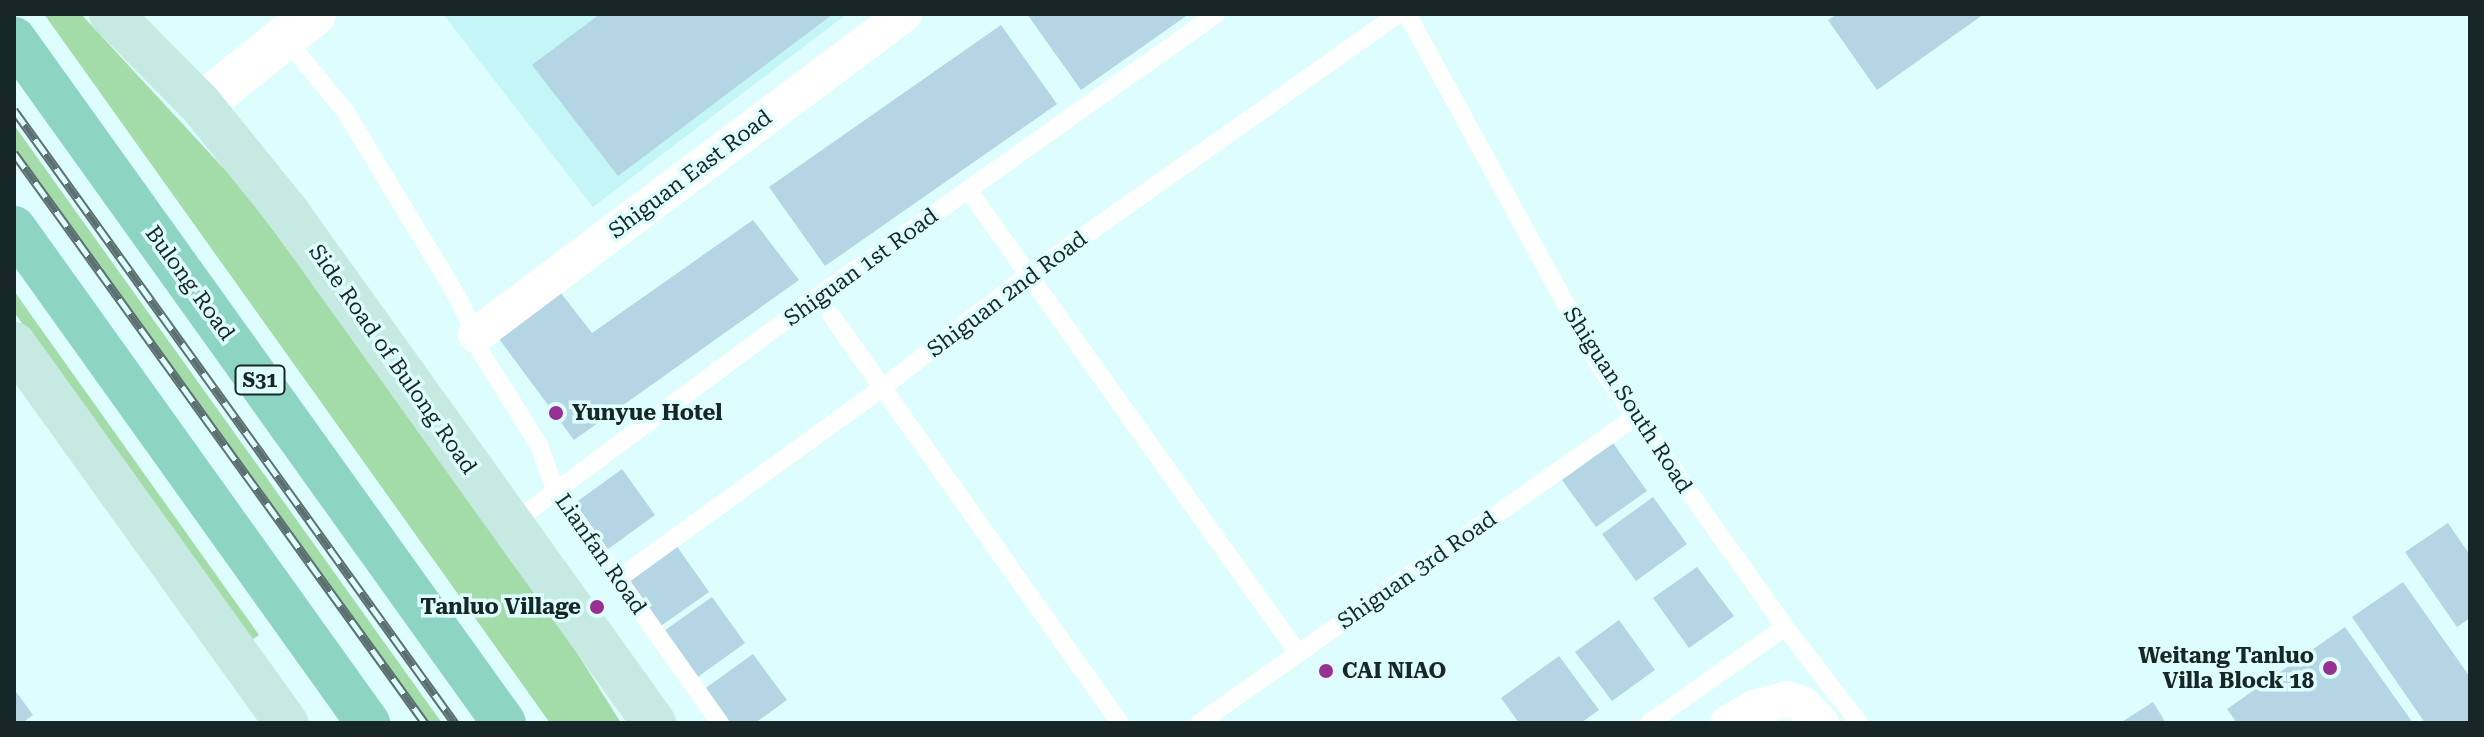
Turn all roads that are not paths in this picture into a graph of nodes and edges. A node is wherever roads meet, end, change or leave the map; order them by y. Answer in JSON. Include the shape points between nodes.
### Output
{"nodes":[{"id":1,"x":111,"y":14,"type":"edge"},
{"id":2,"x":904,"y":14,"type":"edge"},
{"id":3,"x":1216,"y":14,"type":"edge"},
{"id":4,"x":1399,"y":14,"type":"edge"},
{"id":5,"x":1407,"y":14,"type":"edge"},
{"id":6,"x":300,"y":26,"type":"edge"},
{"id":7,"x":14,"y":39,"type":"edge"},
{"id":8,"x":201,"y":105,"type":"junction"},
{"id":9,"x":968,"y":190,"type":"junction"},
{"id":10,"x":14,"y":228,"type":"edge"},
{"id":11,"x":1027,"y":276,"type":"junction"},
{"id":12,"x":831,"y":315,"type":"dead end"},
{"id":13,"x":476,"y":335,"type":"junction"},
{"id":14,"x":14,"y":344,"type":"edge"},
{"id":15,"x":882,"y":388,"type":"junction"},
{"id":16,"x":1635,"y":417,"type":"junction"},
{"id":17,"x":555,"y":490,"type":"junction"},
{"id":18,"x":510,"y":525,"type":"junction"},
{"id":19,"x":618,"y":579,"type":"junction"},
{"id":20,"x":1785,"y":627,"type":"junction"},
{"id":21,"x":313,"y":646,"type":"junction"},
{"id":22,"x":1298,"y":653,"type":"junction"},
{"id":23,"x":286,"y":723,"type":"edge"},
{"id":24,"x":350,"y":723,"type":"edge"},
{"id":25,"x":368,"y":723,"type":"edge"},
{"id":26,"x":504,"y":723,"type":"edge"},
{"id":27,"x":654,"y":723,"type":"edge"},
{"id":28,"x":720,"y":723,"type":"edge"},
{"id":29,"x":1120,"y":723,"type":"edge"},
{"id":30,"x":1199,"y":723,"type":"edge"},
{"id":31,"x":1649,"y":723,"type":"edge"},
{"id":32,"x":1728,"y":723,"type":"edge"},
{"id":33,"x":1821,"y":723,"type":"edge"},
{"id":34,"x":1859,"y":723,"type":"edge"}],
"edges":[{"from":1,"to":8,"type":"main road","name":"Side Road of Bulong Road"},
{"from":2,"to":13,"type":"street","name":"Shiguan East Road"},
{"from":3,"to":9,"type":"lane","name":"Shiguan 1st Road"},
{"from":4,"to":11,"type":"lane","name":"Shiguan 2nd Road"},
{"from":5,"to":16,"type":"lane","name":"Shiguan South Road","via":[[1571,317]]},
{"from":6,"to":8,"type":"street"},
{"from":6,"to":13,"type":"lane","name":"Lianfan Road"},
{"from":7,"to":26,"type":"main road","name":"Bulong Road","number":"S31"},
{"from":8,"to":18,"type":"main road","name":"Side Road of Bulong Road","via":[[371,325]]},
{"from":9,"to":11,"type":"lane"},
{"from":9,"to":17,"type":"lane","name":"Shiguan 1st Road"},
{"from":10,"to":21,"type":"main road"},
{"from":11,"to":15,"type":"lane","name":"Shiguan 2nd Road"},
{"from":11,"to":22,"type":"lane"},
{"from":12,"to":15,"type":"lane"},
{"from":13,"to":17,"type":"lane","name":"Lianfan Road","via":[[480,351],[540,447]]},
{"from":14,"to":23,"type":"main road"},
{"from":15,"to":19,"type":"lane","name":"Shiguan 2nd Road"},
{"from":15,"to":29,"type":"lane"},
{"from":16,"to":20,"type":"lane","name":"Shiguan South Road"},
{"from":16,"to":22,"type":"lane","name":"Shiguan 3rd Road"},
{"from":17,"to":18,"type":"lane","name":"Shiguan 1st Road"},
{"from":17,"to":19,"type":"lane","name":"Lianfan Road"},
{"from":18,"to":27,"type":"main road","name":"Side Road of Bulong Road"},
{"from":19,"to":28,"type":"lane","name":"Lianfan Road"},
{"from":20,"to":31,"type":"lane"},
{"from":20,"to":34,"type":"lane","name":"Shiguan South Road"},
{"from":21,"to":24,"type":"main road"},
{"from":21,"to":25,"type":"main road"},
{"from":22,"to":30,"type":"lane","name":"Shiguan 3rd Road"},
{"from":32,"to":33,"type":"street","via":[[1754,708],[1787,699],[1802,704]]}]}
